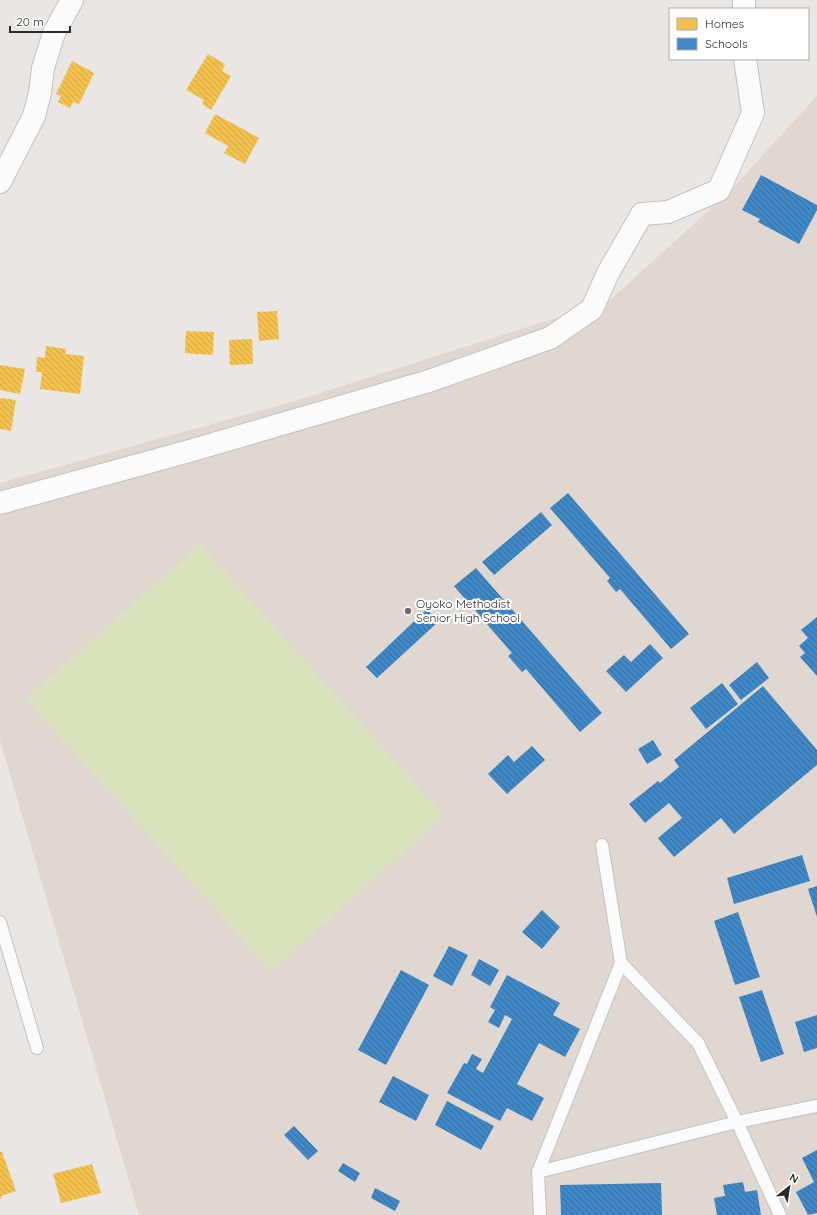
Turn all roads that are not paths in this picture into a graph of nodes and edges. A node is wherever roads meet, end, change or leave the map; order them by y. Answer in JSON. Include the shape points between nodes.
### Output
{"nodes":[{"id":1,"x":72,"y":0,"type":"edge"},
{"id":2,"x":745,"y":60,"type":"edge"},
{"id":3,"x":0,"y":182,"type":"edge"},
{"id":4,"x":0,"y":503,"type":"edge"},
{"id":5,"x":602,"y":844,"type":"dead end"},
{"id":6,"x":0,"y":922,"type":"edge"},
{"id":7,"x":621,"y":964,"type":"junction"},
{"id":8,"x":37,"y":1048,"type":"dead end"},
{"id":9,"x":817,"y":1106,"type":"edge"},
{"id":10,"x":738,"y":1122,"type":"junction"},
{"id":11,"x":538,"y":1172,"type":"junction"},
{"id":12,"x":540,"y":1215,"type":"edge"},
{"id":13,"x":780,"y":1215,"type":"edge"}],
"edges":[{"from":1,"to":3,"type":"street","via":[[54,32],[43,68],[34,116]]},
{"from":2,"to":4,"type":"street","via":[[753,113],[719,190],[668,212],[642,214],[608,273],[592,309],[550,338],[421,383],[194,450]]},
{"from":5,"to":7,"type":"lane"},
{"from":6,"to":8,"type":"lane"},
{"from":7,"to":10,"type":"lane","via":[[698,1043]]},
{"from":7,"to":11,"type":"lane"},
{"from":9,"to":10,"type":"lane"},
{"from":10,"to":11,"type":"lane"},
{"from":10,"to":13,"type":"lane"},
{"from":11,"to":12,"type":"lane"}]}
